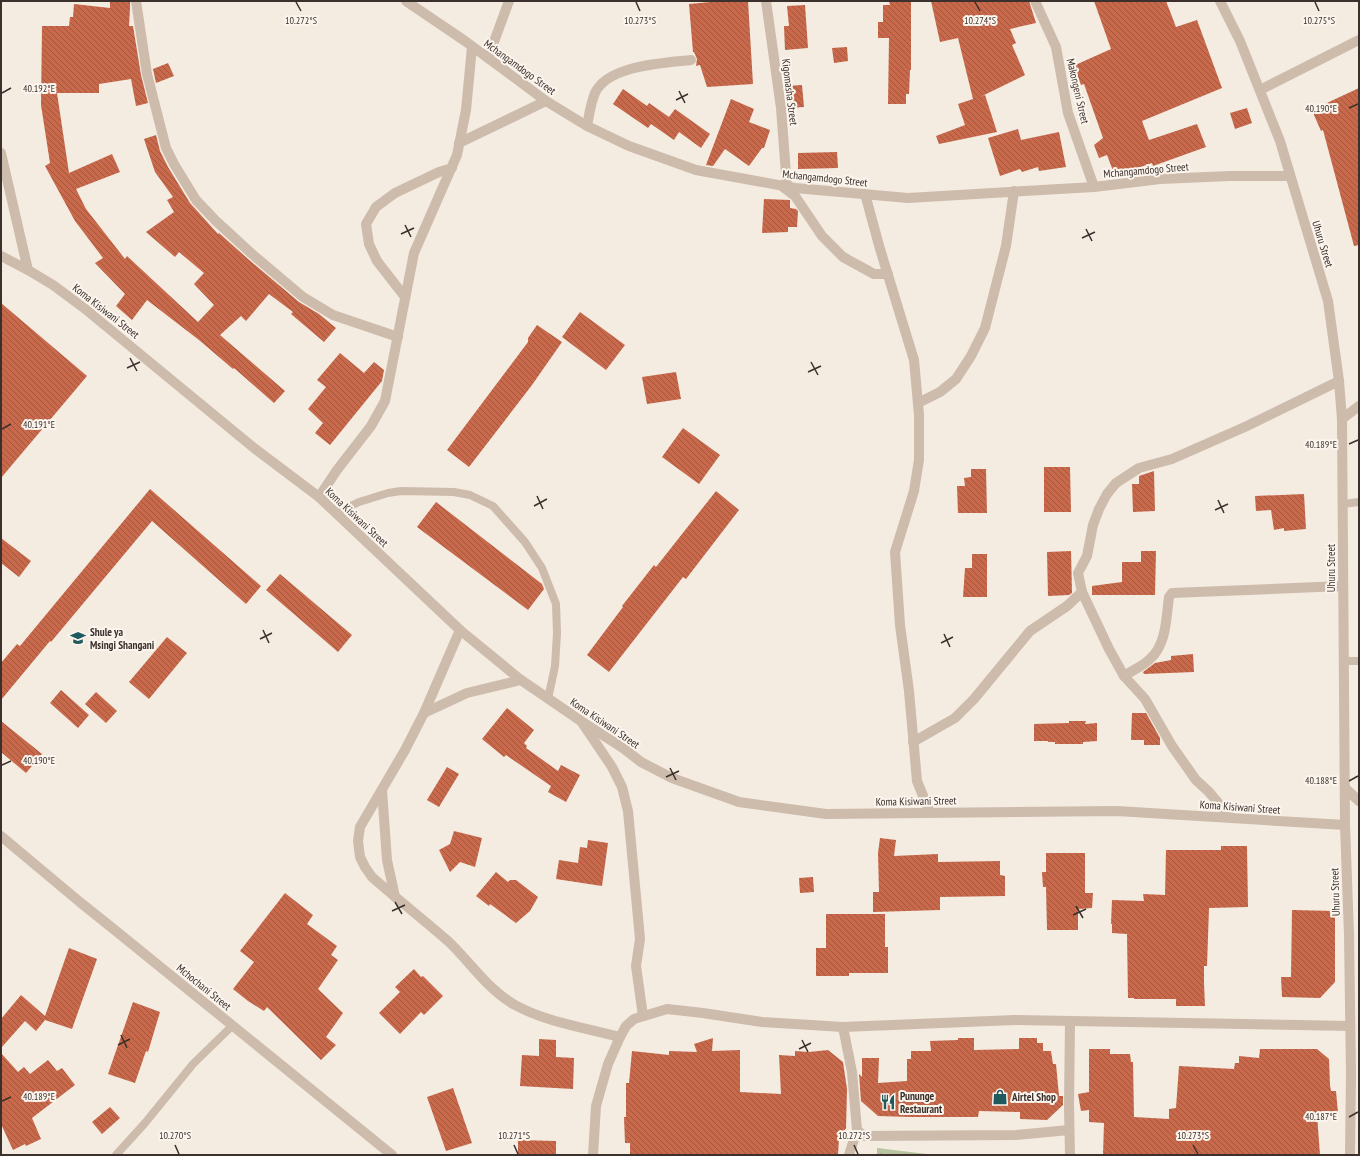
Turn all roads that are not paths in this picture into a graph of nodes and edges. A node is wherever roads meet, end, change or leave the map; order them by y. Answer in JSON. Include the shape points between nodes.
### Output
{"nodes":[{"id":1,"x":136,"y":1,"type":"edge"},
{"id":2,"x":406,"y":1,"type":"edge"},
{"id":3,"x":509,"y":1,"type":"edge"},
{"id":4,"x":766,"y":1,"type":"edge"},
{"id":5,"x":1035,"y":1,"type":"edge"},
{"id":6,"x":1220,"y":1,"type":"edge"},
{"id":7,"x":1359,"y":40,"type":"edge"},
{"id":8,"x":472,"y":47,"type":"junction"},
{"id":9,"x":488,"y":58,"type":"junction"},
{"id":10,"x":691,"y":60,"type":"dead end"},
{"id":11,"x":1260,"y":90,"type":"junction"},
{"id":12,"x":546,"y":101,"type":"junction"},
{"id":13,"x":587,"y":126,"type":"junction"},
{"id":14,"x":459,"y":143,"type":"junction"},
{"id":15,"x":1,"y":153,"type":"edge"},
{"id":16,"x":452,"y":168,"type":"junction"},
{"id":17,"x":1290,"y":176,"type":"junction"},
{"id":18,"x":784,"y":186,"type":"junction"},
{"id":19,"x":1094,"y":187,"type":"junction"},
{"id":20,"x":1014,"y":191,"type":"junction"},
{"id":21,"x":865,"y":194,"type":"junction"},
{"id":22,"x":1,"y":256,"type":"edge"},
{"id":23,"x":28,"y":270,"type":"junction"},
{"id":24,"x":888,"y":274,"type":"junction"},
{"id":25,"x":405,"y":297,"type":"junction"},
{"id":26,"x":398,"y":337,"type":"junction"},
{"id":27,"x":1340,"y":381,"type":"junction"},
{"id":28,"x":918,"y":403,"type":"junction"},
{"id":29,"x":1359,"y":406,"type":"edge"},
{"id":30,"x":1342,"y":419,"type":"junction"},
{"id":31,"x":319,"y":497,"type":"junction"},
{"id":32,"x":1359,"y":502,"type":"edge"},
{"id":33,"x":1343,"y":504,"type":"junction"},
{"id":34,"x":336,"y":513,"type":"junction"},
{"id":35,"x":1343,"y":586,"type":"junction"},
{"id":36,"x":1082,"y":592,"type":"junction"},
{"id":37,"x":460,"y":630,"type":"junction"},
{"id":38,"x":1344,"y":660,"type":"junction"},
{"id":39,"x":1359,"y":661,"type":"edge"},
{"id":40,"x":1124,"y":676,"type":"junction"},
{"id":41,"x":521,"y":680,"type":"junction"},
{"id":42,"x":548,"y":699,"type":"junction"},
{"id":43,"x":424,"y":713,"type":"junction"},
{"id":44,"x":581,"y":721,"type":"junction"},
{"id":45,"x":913,"y":742,"type":"junction"},
{"id":46,"x":1345,"y":788,"type":"junction"},
{"id":47,"x":382,"y":790,"type":"junction"},
{"id":48,"x":1359,"y":801,"type":"edge"},
{"id":49,"x":930,"y":813,"type":"junction"},
{"id":50,"x":1231,"y":818,"type":"junction"},
{"id":51,"x":1345,"y":825,"type":"junction"},
{"id":52,"x":1,"y":836,"type":"edge"},
{"id":53,"x":395,"y":897,"type":"junction"},
{"id":54,"x":643,"y":1016,"type":"junction"},
{"id":55,"x":1070,"y":1021,"type":"junction"},
{"id":56,"x":232,"y":1026,"type":"junction"},
{"id":57,"x":1350,"y":1026,"type":"junction"},
{"id":58,"x":843,"y":1027,"type":"junction"},
{"id":59,"x":620,"y":1037,"type":"junction"},
{"id":60,"x":1355,"y":1053,"type":"edge"},
{"id":61,"x":857,"y":1130,"type":"junction"},
{"id":62,"x":1069,"y":1130,"type":"junction"},
{"id":63,"x":116,"y":1155,"type":"edge"},
{"id":64,"x":392,"y":1155,"type":"edge"},
{"id":65,"x":593,"y":1155,"type":"edge"},
{"id":66,"x":849,"y":1155,"type":"edge"},
{"id":67,"x":1070,"y":1155,"type":"edge"},
{"id":68,"x":1350,"y":1155,"type":"edge"}],
"edges":[{"from":1,"to":26,"type":"street","via":[[147,74],[166,148],[196,200],[252,254],[303,297],[334,314]]},
{"from":2,"to":8,"type":"street","name":"Mchangamdogo Street"},
{"from":3,"to":9,"type":"street"},
{"from":4,"to":18,"type":"street","name":"Kigomasha Street","via":[[781,108]]},
{"from":5,"to":19,"type":"street","name":"Makongeni Street","via":[[1056,47],[1068,113]]},
{"from":6,"to":11,"type":"street","name":"Uhuru Street"},
{"from":7,"to":11,"type":"street"},
{"from":8,"to":9,"type":"street","name":"Mchangamdogo Street"},
{"from":8,"to":14,"type":"street","via":[[466,110]]},
{"from":9,"to":12,"type":"street","name":"Mchangamdogo Street"},
{"from":10,"to":13,"type":"street","via":[[636,66],[604,82],[596,92]]},
{"from":11,"to":17,"type":"street","name":"Uhuru Street","via":[[1280,141]]},
{"from":12,"to":13,"type":"street","name":"Mchangamdogo Street"},
{"from":12,"to":14,"type":"street"},
{"from":13,"to":18,"type":"street","name":"Mchangamdogo Street","via":[[629,146],[696,170]]},
{"from":14,"to":16,"type":"street"},
{"from":15,"to":23,"type":"street"},
{"from":16,"to":25,"type":"street","via":[[417,244],[409,270]]},
{"from":16,"to":25,"type":"street","via":[[396,193],[376,207],[366,224],[369,244],[377,261]]},
{"from":17,"to":19,"type":"street","name":"Mchangamdogo Street","via":[[1160,179]]},
{"from":17,"to":27,"type":"street","name":"Uhuru Street","via":[[1328,301]]},
{"from":18,"to":21,"type":"street","name":"Mchangamdogo Street"},
{"from":18,"to":24,"type":"street","via":[[795,196],[822,236],[843,256],[874,274]]},
{"from":19,"to":20,"type":"street","name":"Mchangamdogo Street"},
{"from":20,"to":21,"type":"street","name":"Mchangamdogo Street","via":[[908,198]]},
{"from":20,"to":28,"type":"street","via":[[1006,246],[985,328],[956,379],[940,392]]},
{"from":21,"to":24,"type":"street"},
{"from":22,"to":23,"type":"street","name":"Koma Kisiwani Street"},
{"from":23,"to":31,"type":"street","name":"Koma Kisiwani Street","via":[[84,308],[254,448]]},
{"from":24,"to":28,"type":"street","via":[[914,360]]},
{"from":25,"to":26,"type":"street"},
{"from":26,"to":31,"type":"street","via":[[385,401],[371,426]]},
{"from":27,"to":30,"type":"street","name":"Uhuru Street"},
{"from":27,"to":36,"type":"street","via":[[1247,426],[1172,458],[1139,468],[1116,483],[1099,509],[1087,556],[1078,573]]},
{"from":28,"to":45,"type":"street","via":[[919,460],[914,491],[894,552]]},
{"from":29,"to":30,"type":"street"},
{"from":30,"to":33,"type":"street","name":"Uhuru Street"},
{"from":31,"to":34,"type":"street","name":"Koma Kisiwani Street"},
{"from":32,"to":33,"type":"lane"},
{"from":33,"to":35,"type":"street","name":"Uhuru Street"},
{"from":34,"to":37,"type":"street","name":"Koma Kisiwani Street"},
{"from":34,"to":42,"type":"lane","via":[[358,502],[401,491],[454,492],[470,495],[493,506],[525,542],[542,568],[556,604],[555,666]]},
{"from":35,"to":38,"type":"street","name":"Uhuru Street"},
{"from":35,"to":40,"type":"street","via":[[1172,593],[1168,597],[1163,636],[1155,654]]},
{"from":36,"to":40,"type":"street"},
{"from":36,"to":45,"type":"street","via":[[1068,606],[1030,631],[955,718]]},
{"from":37,"to":41,"type":"street","name":"Koma Kisiwani Street"},
{"from":37,"to":43,"type":"street"},
{"from":38,"to":39,"type":"lane"},
{"from":38,"to":46,"type":"street","name":"Uhuru Street"},
{"from":40,"to":50,"type":"street","via":[[1146,699],[1172,746],[1196,780]]},
{"from":41,"to":42,"type":"street","name":"Koma Kisiwani Street"},
{"from":41,"to":43,"type":"street","via":[[467,693]]},
{"from":42,"to":44,"type":"street","name":"Koma Kisiwani Street"},
{"from":43,"to":47,"type":"street"},
{"from":44,"to":49,"type":"street","name":"Koma Kisiwani Street","via":[[641,762],[672,778],[738,802],[826,814]]},
{"from":44,"to":54,"type":"street","via":[[612,767],[622,787],[628,811],[640,939],[636,966]]},
{"from":45,"to":49,"type":"street","via":[[917,781]]},
{"from":46,"to":48,"type":"street"},
{"from":46,"to":51,"type":"street","name":"Uhuru Street"},
{"from":47,"to":53,"type":"street","via":[[387,860]]},
{"from":47,"to":53,"type":"street","via":[[360,827],[358,848],[360,857],[372,877]]},
{"from":49,"to":50,"type":"street","name":"Koma Kisiwani Street","via":[[1117,811]]},
{"from":50,"to":51,"type":"street","name":"Koma Kisiwani Street"},
{"from":51,"to":57,"type":"street","name":"Uhuru Street"},
{"from":52,"to":56,"type":"street","name":"Mchochani Street"},
{"from":53,"to":59,"type":"street","via":[[450,943],[503,997],[516,1005],[556,1020]]},
{"from":54,"to":58,"type":"street","via":[[667,1009],[762,1022]]},
{"from":54,"to":59,"type":"street","via":[[626,1026]]},
{"from":55,"to":57,"type":"street"},
{"from":55,"to":58,"type":"street","via":[[1015,1020]]},
{"from":55,"to":62,"type":"street"},
{"from":56,"to":63,"type":"lane","via":[[193,1064],[145,1124]]},
{"from":56,"to":64,"type":"street","name":"Mchochani Street"},
{"from":57,"to":60,"type":"street","name":"Uhuru Street"},
{"from":58,"to":61,"type":"street","via":[[852,1072]]},
{"from":59,"to":65,"type":"street","via":[[608,1064],[596,1106]]},
{"from":60,"to":68,"type":"street","name":"Uhuru Street"},
{"from":61,"to":62,"type":"street","via":[[864,1136],[1016,1134]]},
{"from":61,"to":66,"type":"street"},
{"from":62,"to":67,"type":"street"}]}
